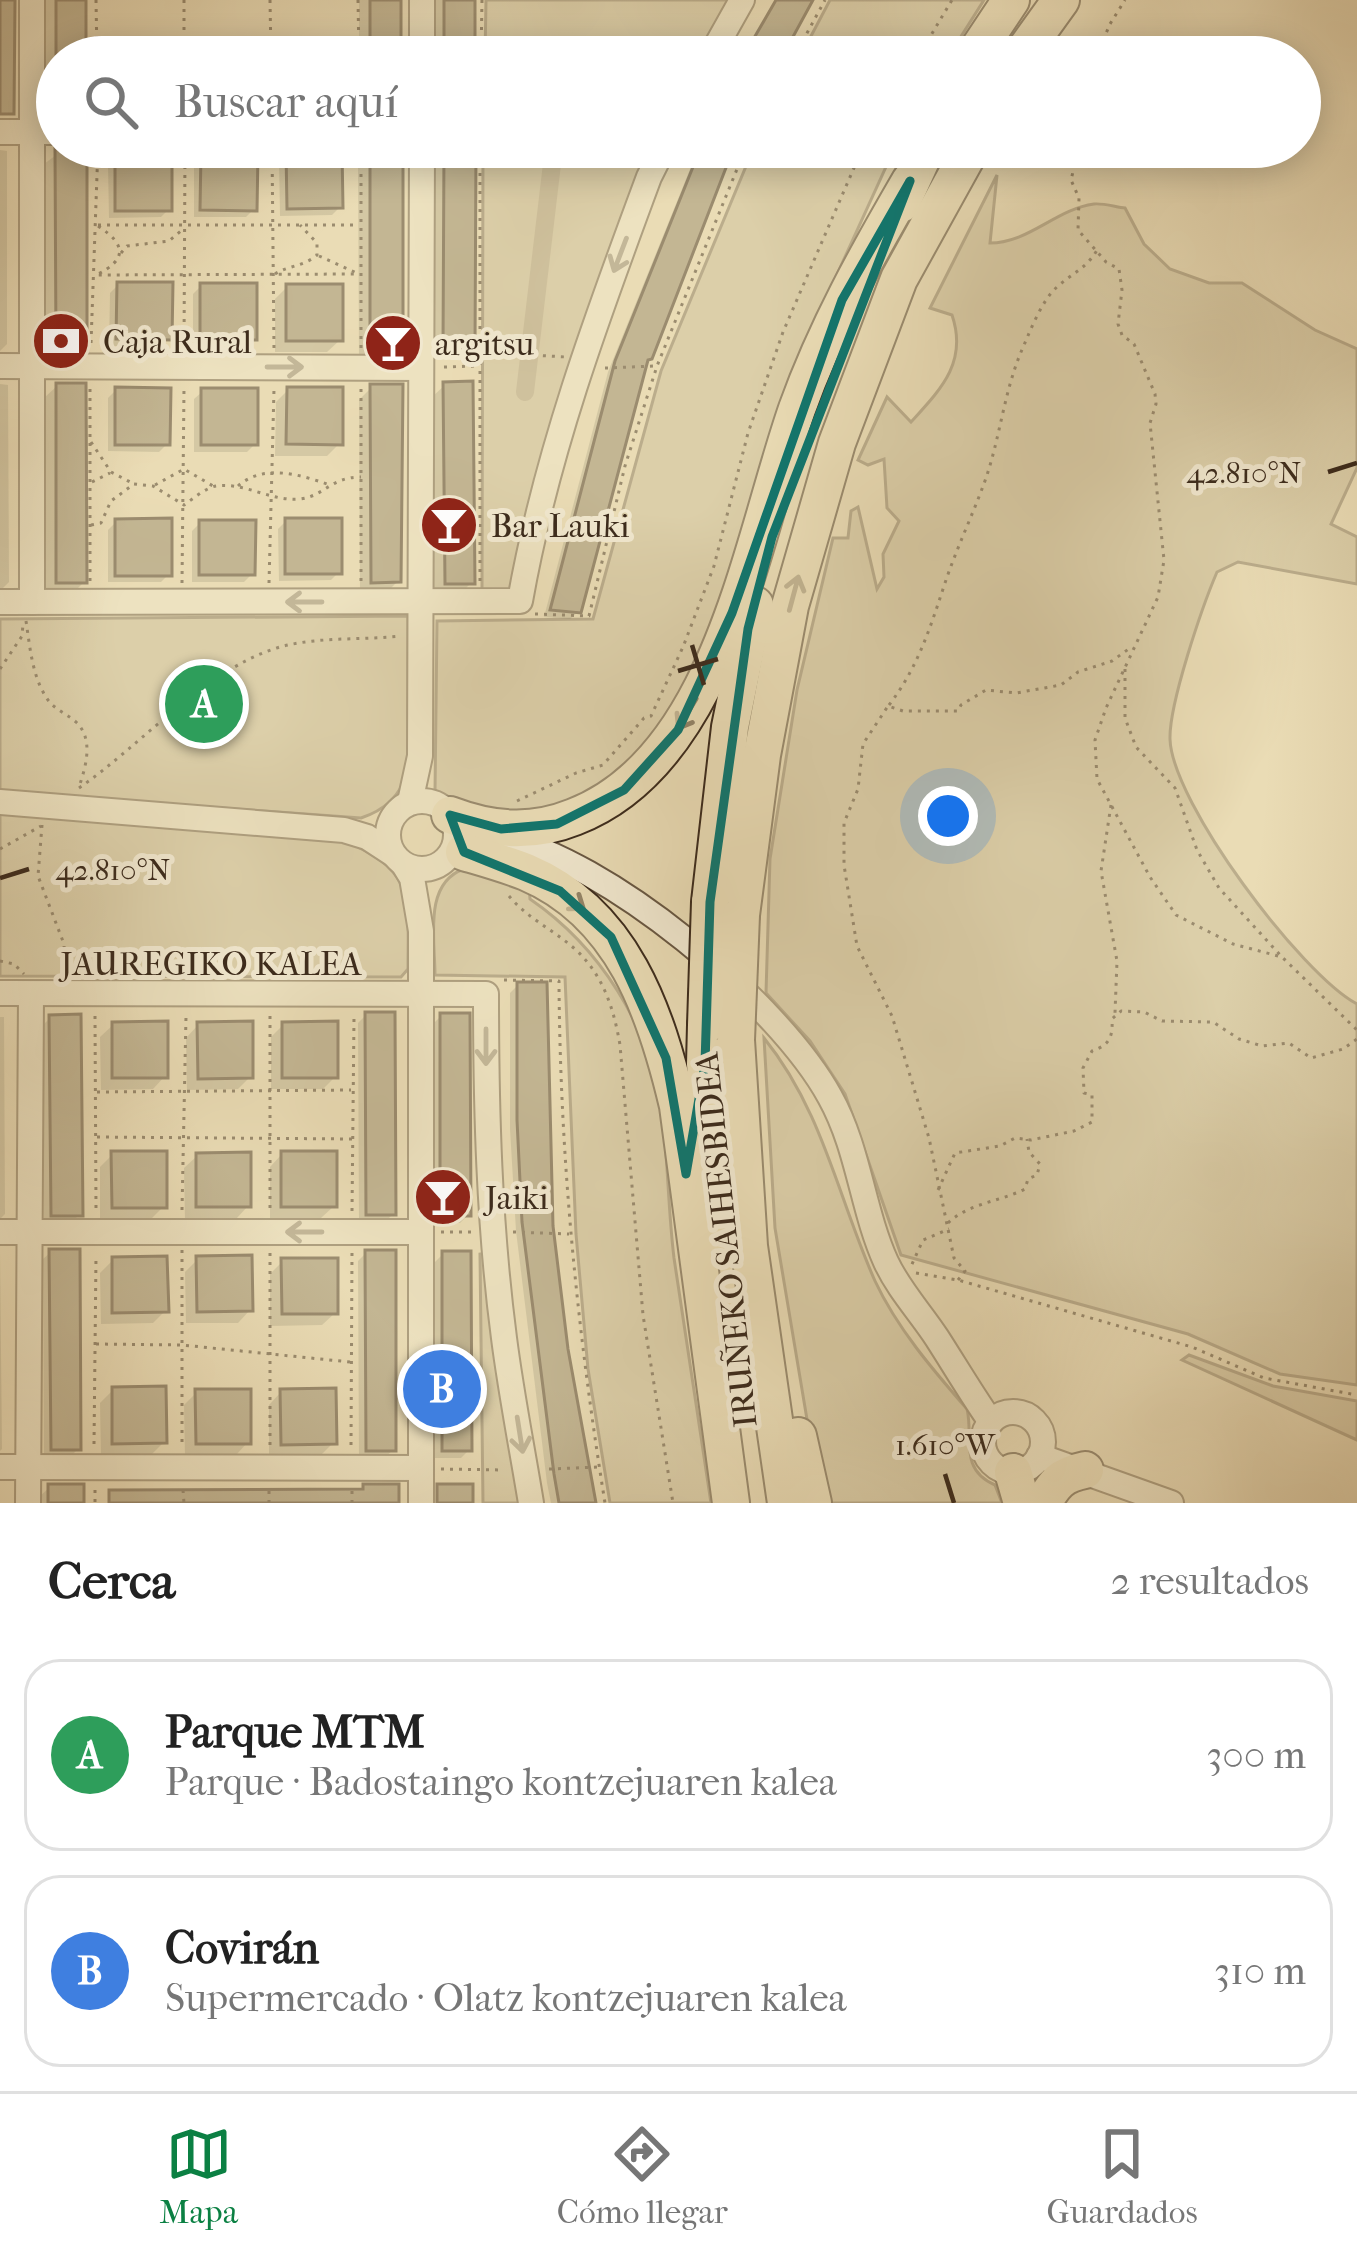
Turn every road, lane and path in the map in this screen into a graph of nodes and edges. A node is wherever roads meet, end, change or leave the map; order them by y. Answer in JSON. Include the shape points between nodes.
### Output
{"nodes":[{"id":1,"x":32,"y":0,"type":"edge"},
{"id":2,"x":96,"y":0,"type":"edge"},
{"id":3,"x":184,"y":0,"type":"edge"},
{"id":4,"x":271,"y":0,"type":"edge"},
{"id":5,"x":358,"y":0,"type":"edge"},
{"id":6,"x":422,"y":0,"type":"edge"},
{"id":7,"x":482,"y":0,"type":"edge"},
{"id":8,"x":742,"y":0,"type":"edge"},
{"id":9,"x":825,"y":0,"type":"edge"},
{"id":10,"x":952,"y":0,"type":"edge"},
{"id":11,"x":1061,"y":0,"type":"edge"},
{"id":12,"x":1079,"y":0,"type":"edge"},
{"id":13,"x":1125,"y":0,"type":"edge"},
{"id":14,"x":97,"y":36,"type":"edge"},
{"id":15,"x":184,"y":36,"type":"edge"},
{"id":16,"x":271,"y":36,"type":"edge"},
{"id":17,"x":359,"y":36,"type":"edge"},
{"id":18,"x":422,"y":36,"type":"edge"},
{"id":19,"x":481,"y":36,"type":"edge"},
{"id":20,"x":722,"y":36,"type":"edge"},
{"id":21,"x":805,"y":36,"type":"edge"},
{"id":22,"x":931,"y":36,"type":"edge"},
{"id":23,"x":1040,"y":36,"type":"edge"},
{"id":24,"x":1046,"y":36,"type":"edge"},
{"id":25,"x":1107,"y":36,"type":"edge"},
{"id":26,"x":36,"y":41,"type":"edge"},
{"id":27,"x":0,"y":132,"type":"edge"},
{"id":28,"x":36,"y":132,"type":"edge"},
{"id":29,"x":43,"y":168,"type":"edge"},
{"id":30,"x":97,"y":168,"type":"edge"},
{"id":31,"x":185,"y":168,"type":"edge"},
{"id":32,"x":272,"y":168,"type":"edge"},
{"id":33,"x":361,"y":168,"type":"edge"},
{"id":34,"x":422,"y":168,"type":"edge"},
{"id":35,"x":480,"y":168,"type":"edge"},
{"id":36,"x":654,"y":168,"type":"edge"},
{"id":37,"x":737,"y":168,"type":"edge"},
{"id":38,"x":854,"y":168,"type":"edge"},
{"id":39,"x":916,"y":168,"type":"edge"},
{"id":40,"x":963,"y":168,"type":"edge"},
{"id":41,"x":1075,"y":168,"type":"edge"},
{"id":42,"x":910,"y":181,"type":"junction"},
{"id":43,"x":96,"y":225,"type":"junction"},
{"id":44,"x":361,"y":225,"type":"junction"},
{"id":45,"x":185,"y":226,"type":"junction"},
{"id":46,"x":272,"y":226,"type":"junction"},
{"id":47,"x":300,"y":226,"type":"junction"},
{"id":48,"x":1097,"y":250,"type":"junction"},
{"id":49,"x":120,"y":255,"type":"junction"},
{"id":50,"x":317,"y":255,"type":"junction"},
{"id":51,"x":361,"y":274,"type":"junction"},
{"id":52,"x":96,"y":275,"type":"junction"},
{"id":53,"x":184,"y":275,"type":"junction"},
{"id":54,"x":273,"y":275,"type":"junction"},
{"id":55,"x":478,"y":352,"type":"junction"},
{"id":56,"x":581,"y":364,"type":"junction"},
{"id":57,"x":0,"y":366,"type":"edge"},
{"id":58,"x":33,"y":366,"type":"junction"},
{"id":59,"x":478,"y":366,"type":"junction"},
{"id":60,"x":657,"y":366,"type":"junction"},
{"id":61,"x":90,"y":367,"type":"junction"},
{"id":62,"x":184,"y":367,"type":"junction"},
{"id":63,"x":274,"y":368,"type":"junction"},
{"id":64,"x":361,"y":368,"type":"junction"},
{"id":65,"x":421,"y":368,"type":"junction"},
{"id":66,"x":90,"y":441,"type":"junction"},
{"id":67,"x":184,"y":469,"type":"junction"},
{"id":68,"x":111,"y":472,"type":"junction"},
{"id":69,"x":272,"y":474,"type":"junction"},
{"id":70,"x":361,"y":477,"type":"junction"},
{"id":71,"x":90,"y":483,"type":"junction"},
{"id":72,"x":134,"y":484,"type":"junction"},
{"id":73,"x":330,"y":485,"type":"junction"},
{"id":74,"x":154,"y":486,"type":"junction"},
{"id":75,"x":213,"y":486,"type":"junction"},
{"id":76,"x":237,"y":487,"type":"junction"},
{"id":77,"x":271,"y":495,"type":"junction"},
{"id":78,"x":184,"y":505,"type":"junction"},
{"id":79,"x":89,"y":525,"type":"junction"},
{"id":80,"x":90,"y":589,"type":"dead end"},
{"id":81,"x":269,"y":589,"type":"dead end"},
{"id":82,"x":182,"y":590,"type":"dead end"},
{"id":83,"x":481,"y":601,"type":"junction"},
{"id":84,"x":520,"y":601,"type":"junction"},
{"id":85,"x":0,"y":602,"type":"edge"},
{"id":86,"x":32,"y":602,"type":"junction"},
{"id":87,"x":361,"y":602,"type":"junction"},
{"id":88,"x":422,"y":602,"type":"junction"},
{"id":89,"x":408,"y":635,"type":"dead end"},
{"id":90,"x":1135,"y":645,"type":"junction"},
{"id":91,"x":1125,"y":665,"type":"junction"},
{"id":92,"x":0,"y":669,"type":"edge"},
{"id":93,"x":888,"y":706,"type":"junction"},
{"id":94,"x":420,"y":757,"type":"junction"},
{"id":95,"x":0,"y":802,"type":"edge"},
{"id":96,"x":410,"y":802,"type":"junction"},
{"id":97,"x":512,"y":803,"type":"dead end"},
{"id":98,"x":1112,"y":805,"type":"junction"},
{"id":99,"x":389,"y":823,"type":"junction"},
{"id":100,"x":344,"y":830,"type":"junction"},
{"id":101,"x":450,"y":837,"type":"junction"},
{"id":102,"x":0,"y":849,"type":"edge"},
{"id":103,"x":398,"y":859,"type":"junction"},
{"id":104,"x":502,"y":886,"type":"dead end"},
{"id":105,"x":726,"y":909,"type":"junction"},
{"id":106,"x":421,"y":932,"type":"junction"},
{"id":107,"x":1282,"y":957,"type":"junction"},
{"id":108,"x":0,"y":961,"type":"edge"},
{"id":109,"x":64,"y":980,"type":"dead end"},
{"id":110,"x":496,"y":980,"type":"dead end"},
{"id":111,"x":30,"y":987,"type":"junction"},
{"id":112,"x":0,"y":994,"type":"edge"},
{"id":113,"x":422,"y":994,"type":"junction"},
{"id":114,"x":95,"y":996,"type":"junction"},
{"id":115,"x":186,"y":996,"type":"junction"},
{"id":116,"x":270,"y":997,"type":"junction"},
{"id":117,"x":354,"y":997,"type":"junction"},
{"id":118,"x":1115,"y":1015,"type":"junction"},
{"id":119,"x":1357,"y":1030,"type":"edge"},
{"id":120,"x":721,"y":1032,"type":"junction"},
{"id":121,"x":1357,"y":1040,"type":"edge"},
{"id":122,"x":705,"y":1064,"type":"junction"},
{"id":123,"x":739,"y":1086,"type":"junction"},
{"id":124,"x":353,"y":1090,"type":"junction"},
{"id":125,"x":95,"y":1092,"type":"junction"},
{"id":126,"x":184,"y":1093,"type":"junction"},
{"id":127,"x":270,"y":1093,"type":"junction"},
{"id":128,"x":95,"y":1136,"type":"junction"},
{"id":129,"x":270,"y":1138,"type":"junction"},
{"id":130,"x":184,"y":1139,"type":"junction"},
{"id":131,"x":352,"y":1139,"type":"junction"},
{"id":132,"x":1027,"y":1139,"type":"junction"},
{"id":133,"x":686,"y":1174,"type":"junction"},
{"id":134,"x":938,"y":1190,"type":"junction"},
{"id":135,"x":948,"y":1227,"type":"junction"},
{"id":136,"x":0,"y":1232,"type":"edge"},
{"id":137,"x":32,"y":1232,"type":"junction"},
{"id":138,"x":182,"y":1232,"type":"junction"},
{"id":139,"x":352,"y":1232,"type":"junction"},
{"id":140,"x":421,"y":1232,"type":"junction"},
{"id":141,"x":96,"y":1233,"type":"junction"},
{"id":142,"x":270,"y":1233,"type":"junction"},
{"id":143,"x":958,"y":1280,"type":"junction"},
{"id":144,"x":95,"y":1343,"type":"junction"},
{"id":145,"x":182,"y":1345,"type":"junction"},
{"id":146,"x":270,"y":1356,"type":"junction"},
{"id":147,"x":351,"y":1362,"type":"junction"},
{"id":148,"x":1357,"y":1395,"type":"edge"},
{"id":149,"x":998,"y":1418,"type":"junction"},
{"id":150,"x":0,"y":1467,"type":"edge"},
{"id":151,"x":28,"y":1467,"type":"junction"},
{"id":152,"x":94,"y":1467,"type":"junction"},
{"id":153,"x":1030,"y":1467,"type":"edge"},
{"id":154,"x":182,"y":1468,"type":"junction"},
{"id":155,"x":270,"y":1468,"type":"junction"},
{"id":156,"x":351,"y":1468,"type":"junction"},
{"id":157,"x":421,"y":1468,"type":"junction"},
{"id":158,"x":1085,"y":1470,"type":"junction"},
{"id":159,"x":1137,"y":1490,"type":"junction"},
{"id":160,"x":28,"y":1503,"type":"edge"},
{"id":161,"x":421,"y":1503,"type":"edge"},
{"id":162,"x":531,"y":1503,"type":"edge"},
{"id":163,"x":605,"y":1503,"type":"edge"},
{"id":164,"x":673,"y":1503,"type":"edge"},
{"id":165,"x":731,"y":1503,"type":"edge"},
{"id":166,"x":753,"y":1503,"type":"edge"},
{"id":167,"x":786,"y":1503,"type":"edge"},
{"id":168,"x":813,"y":1503,"type":"edge"},
{"id":169,"x":1039,"y":1503,"type":"edge"},
{"id":170,"x":1171,"y":1503,"type":"edge"}],
"edges":[{"from":1,"to":26,"type":"street"},
{"from":2,"to":14,"type":"path"},
{"from":3,"to":15,"type":"path"},
{"from":4,"to":16,"type":"path"},
{"from":5,"to":17,"type":"path"},
{"from":6,"to":18,"type":"street"},
{"from":7,"to":19,"type":"path"},
{"from":8,"to":20,"type":"street"},
{"from":9,"to":21,"type":"path"},
{"from":10,"to":22,"type":"path"},
{"from":11,"to":23,"type":"highway"},
{"from":12,"to":24,"type":"highway"},
{"from":13,"to":25,"type":"path"},
{"from":27,"to":28,"type":"street"},
{"from":29,"to":58,"type":"street"},
{"from":30,"to":43,"type":"path"},
{"from":31,"to":45,"type":"path"},
{"from":32,"to":46,"type":"path"},
{"from":33,"to":44,"type":"path"},
{"from":34,"to":65,"type":"street"},
{"from":35,"to":55,"type":"path"},
{"from":36,"to":56,"type":"street","one_way":true},
{"from":37,"to":60,"type":"path"},
{"from":38,"to":97,"type":"path","via":[[783,332],[714,566],[651,716],[603,765]]},
{"from":39,"to":42,"type":"highway","name":"IRUÑEKO SAIHESBIDEA"},
{"from":105,"to":40,"type":"highway","name":"IRUÑEKO SAIHESBIDEA","one_way":true,"via":[[796,586],[837,443],[899,279]]},
{"from":41,"to":48,"type":"path","via":[[1078,230]]},
{"from":42,"to":101,"type":"highway","one_way":true,"via":[[842,299],[798,406],[732,613],[678,730],[624,790],[576,817]]},
{"from":42,"to":105,"type":"highway","name":"IRUÑEKO SAIHESBIDEA","via":[[772,537],[730,727]]},
{"from":43,"to":45,"type":"path"},
{"from":43,"to":49,"type":"path"},
{"from":43,"to":52,"type":"path"},
{"from":44,"to":47,"type":"path"},
{"from":44,"to":51,"type":"path"},
{"from":45,"to":46,"type":"path"},
{"from":45,"to":49,"type":"path","via":[[170,241],[127,246]]},
{"from":45,"to":53,"type":"path"},
{"from":46,"to":47,"type":"path"},
{"from":46,"to":54,"type":"path"},
{"from":47,"to":50,"type":"path","via":[[317,243]]},
{"from":48,"to":90,"type":"path","via":[[1119,269],[1121,335],[1134,344],[1156,404],[1150,423],[1164,560],[1158,597]]},
{"from":48,"to":93,"type":"path","via":[[1057,286],[1022,350],[940,610]]},
{"from":49,"to":52,"type":"path"},
{"from":50,"to":51,"type":"path"},
{"from":50,"to":54,"type":"path"},
{"from":51,"to":54,"type":"path"},
{"from":51,"to":64,"type":"path"},
{"from":52,"to":53,"type":"path"},
{"from":52,"to":61,"type":"path"},
{"from":53,"to":54,"type":"path"},
{"from":53,"to":62,"type":"path"},
{"from":54,"to":63,"type":"path"},
{"from":55,"to":56,"type":"path"},
{"from":55,"to":59,"type":"path"},
{"from":56,"to":60,"type":"path"},
{"from":56,"to":84,"type":"street"},
{"from":57,"to":58,"type":"street"},
{"from":58,"to":61,"type":"street"},
{"from":58,"to":86,"type":"street"},
{"from":59,"to":65,"type":"path"},
{"from":59,"to":83,"type":"path"},
{"from":60,"to":84,"type":"path","via":[[589,616],[537,616]]},
{"from":61,"to":62,"type":"street"},
{"from":61,"to":66,"type":"path"},
{"from":62,"to":63,"type":"street"},
{"from":62,"to":67,"type":"path"},
{"from":63,"to":64,"type":"street","one_way":true},
{"from":63,"to":69,"type":"path"},
{"from":64,"to":65,"type":"street"},
{"from":64,"to":70,"type":"path"},
{"from":65,"to":88,"type":"street"},
{"from":66,"to":68,"type":"path"},
{"from":66,"to":71,"type":"path"},
{"from":67,"to":74,"type":"path"},
{"from":67,"to":75,"type":"path"},
{"from":67,"to":78,"type":"path"},
{"from":68,"to":71,"type":"path"},
{"from":68,"to":72,"type":"path"},
{"from":69,"to":73,"type":"path"},
{"from":69,"to":76,"type":"path"},
{"from":69,"to":77,"type":"path"},
{"from":70,"to":73,"type":"path"},
{"from":70,"to":87,"type":"path"},
{"from":71,"to":79,"type":"path"},
{"from":72,"to":74,"type":"path"},
{"from":72,"to":79,"type":"path","via":[[111,501],[101,523]]},
{"from":73,"to":77,"type":"path","via":[[308,498]]},
{"from":74,"to":78,"type":"path"},
{"from":75,"to":76,"type":"path"},
{"from":75,"to":78,"type":"path"},
{"from":76,"to":77,"type":"path"},
{"from":77,"to":81,"type":"path"},
{"from":78,"to":82,"type":"path"},
{"from":79,"to":80,"type":"path"},
{"from":83,"to":84,"type":"street"},
{"from":83,"to":88,"type":"street"},
{"from":85,"to":86,"type":"street"},
{"from":87,"to":86,"type":"street","one_way":true},
{"from":87,"to":88,"type":"street"},
{"from":88,"to":94,"type":"street"},
{"from":89,"to":92,"type":"path","via":[[288,645],[246,661],[78,789],[86,734],[49,704],[37,681],[24,614],[22,635]]},
{"from":90,"to":91,"type":"path"},
{"from":90,"to":93,"type":"path","via":[[1056,687],[986,690],[954,712]]},
{"from":91,"to":98,"type":"path","via":[[1095,740],[1096,779]]},
{"from":91,"to":107,"type":"path","via":[[1136,747],[1175,788],[1219,888]]},
{"from":93,"to":134,"type":"path","via":[[863,744],[844,824],[844,865],[856,946],[892,1016]]},
{"from":94,"to":96,"type":"street"},
{"from":94,"to":101,"type":"street"},
{"from":95,"to":100,"type":"street"},
{"from":96,"to":99,"type":"street"},
{"from":96,"to":101,"type":"street","via":[[422,800]]},
{"from":98,"to":107,"type":"path","via":[[1176,916]]},
{"from":98,"to":118,"type":"path","via":[[1101,871],[1118,961]]},
{"from":99,"to":100,"type":"street"},
{"from":99,"to":103,"type":"street"},
{"from":100,"to":103,"type":"street"},
{"from":101,"to":103,"type":"street","via":[[419,869]]},
{"from":101,"to":106,"type":"street"},
{"from":101,"to":133,"type":"highway","one_way":true,"via":[[560,891],[611,937],[644,993],[666,1058]]},
{"from":101,"to":149,"type":"street","via":[[543,853],[580,869],[637,904],[786,1032],[831,1098],[886,1262]]},
{"from":102,"to":109,"type":"path","via":[[42,825],[38,876],[64,944]]},
{"from":103,"to":106,"type":"street","via":[[415,889]]},
{"from":104,"to":164,"type":"path","via":[[577,951],[613,1004],[643,1315]]},
{"from":105,"to":120,"type":"highway","name":"IRUÑEKO SAIHESBIDEA","bridge":true},
{"from":106,"to":113,"type":"street"},
{"from":107,"to":119,"type":"path"},
{"from":108,"to":111,"type":"path","via":[[14,964]]},
{"from":110,"to":163,"type":"path","via":[[559,981],[569,1234]]},
{"from":111,"to":112,"type":"street","name":"JAUREGIKO KALEA"},
{"from":111,"to":114,"type":"street","name":"JAUREGIKO KALEA"},
{"from":111,"to":137,"type":"street"},
{"from":113,"to":117,"type":"street","name":"JAUREGIKO KALEA"},
{"from":113,"to":140,"type":"street"},
{"from":113,"to":162,"type":"street","name":"JAUREGIKO KALEA","one_way":true,"via":[[486,994],[494,1232]]},
{"from":114,"to":115,"type":"street","name":"JAUREGIKO KALEA"},
{"from":114,"to":125,"type":"path"},
{"from":115,"to":116,"type":"street","name":"JAUREGIKO KALEA"},
{"from":115,"to":126,"type":"path"},
{"from":116,"to":117,"type":"street","name":"JAUREGIKO KALEA"},
{"from":116,"to":127,"type":"path"},
{"from":117,"to":124,"type":"path"},
{"from":118,"to":121,"type":"path","via":[[1213,1022],[1239,1040],[1289,1043],[1312,1058]]},
{"from":118,"to":132,"type":"path","via":[[1109,1042],[1082,1068],[1092,1122]]},
{"from":120,"to":122,"type":"highway","name":"IRUÑEKO SAIHESBIDEA"},
{"from":120,"to":123,"type":"highway","name":"IRUÑEKO SAIHESBIDEA"},
{"from":122,"to":133,"type":"highway"},
{"from":122,"to":166,"type":"highway","name":"IRUÑEKO SAIHESBIDEA","via":[[724,1297]]},
{"from":123,"to":167,"type":"highway","name":"IRUÑEKO SAIHESBIDEA","via":[[749,1246]]},
{"from":123,"to":168,"type":"highway"},
{"from":124,"to":127,"type":"path"},
{"from":124,"to":131,"type":"path"},
{"from":125,"to":126,"type":"path"},
{"from":125,"to":128,"type":"path"},
{"from":126,"to":127,"type":"path"},
{"from":126,"to":130,"type":"path"},
{"from":127,"to":129,"type":"path"},
{"from":128,"to":130,"type":"path"},
{"from":128,"to":141,"type":"path"},
{"from":129,"to":130,"type":"path"},
{"from":129,"to":131,"type":"path"},
{"from":129,"to":142,"type":"path"},
{"from":130,"to":138,"type":"path"},
{"from":131,"to":139,"type":"path"},
{"from":132,"to":134,"type":"path","via":[[955,1153]]},
{"from":132,"to":135,"type":"path","via":[[1037,1175],[1000,1201],[963,1209]]},
{"from":133,"to":165,"type":"highway"},
{"from":134,"to":135,"type":"path"},
{"from":135,"to":143,"type":"path","via":[[965,1270]]},
{"from":135,"to":143,"type":"path","via":[[923,1240],[910,1272]]},
{"from":136,"to":137,"type":"street"},
{"from":137,"to":141,"type":"street"},
{"from":137,"to":151,"type":"street"},
{"from":138,"to":141,"type":"street"},
{"from":138,"to":142,"type":"street"},
{"from":138,"to":145,"type":"path"},
{"from":139,"to":140,"type":"street"},
{"from":139,"to":142,"type":"street","one_way":true},
{"from":139,"to":147,"type":"path"},
{"from":140,"to":157,"type":"street"},
{"from":141,"to":144,"type":"path"},
{"from":142,"to":146,"type":"path"},
{"from":143,"to":148,"type":"path","via":[[1192,1347],[1264,1378]]},
{"from":144,"to":145,"type":"path"},
{"from":144,"to":152,"type":"path"},
{"from":145,"to":146,"type":"path"},
{"from":145,"to":154,"type":"path"},
{"from":146,"to":147,"type":"path"},
{"from":146,"to":155,"type":"path"},
{"from":147,"to":156,"type":"path"},
{"from":149,"to":153,"type":"street","via":[[1031,1418]]},
{"from":149,"to":153,"type":"street","via":[[983,1443],[987,1457],[996,1467]]},
{"from":150,"to":151,"type":"street"},
{"from":151,"to":152,"type":"street"},
{"from":151,"to":160,"type":"street"},
{"from":152,"to":154,"type":"street"},
{"from":153,"to":158,"type":"street"},
{"from":153,"to":159,"type":"street"},
{"from":153,"to":169,"type":"highway"},
{"from":154,"to":155,"type":"street"},
{"from":155,"to":156,"type":"street"},
{"from":156,"to":157,"type":"street"},
{"from":157,"to":161,"type":"street"},
{"from":158,"to":159,"type":"street"},
{"from":158,"to":169,"type":"highway","via":[[1056,1481]]},
{"from":159,"to":170,"type":"street"}]}
